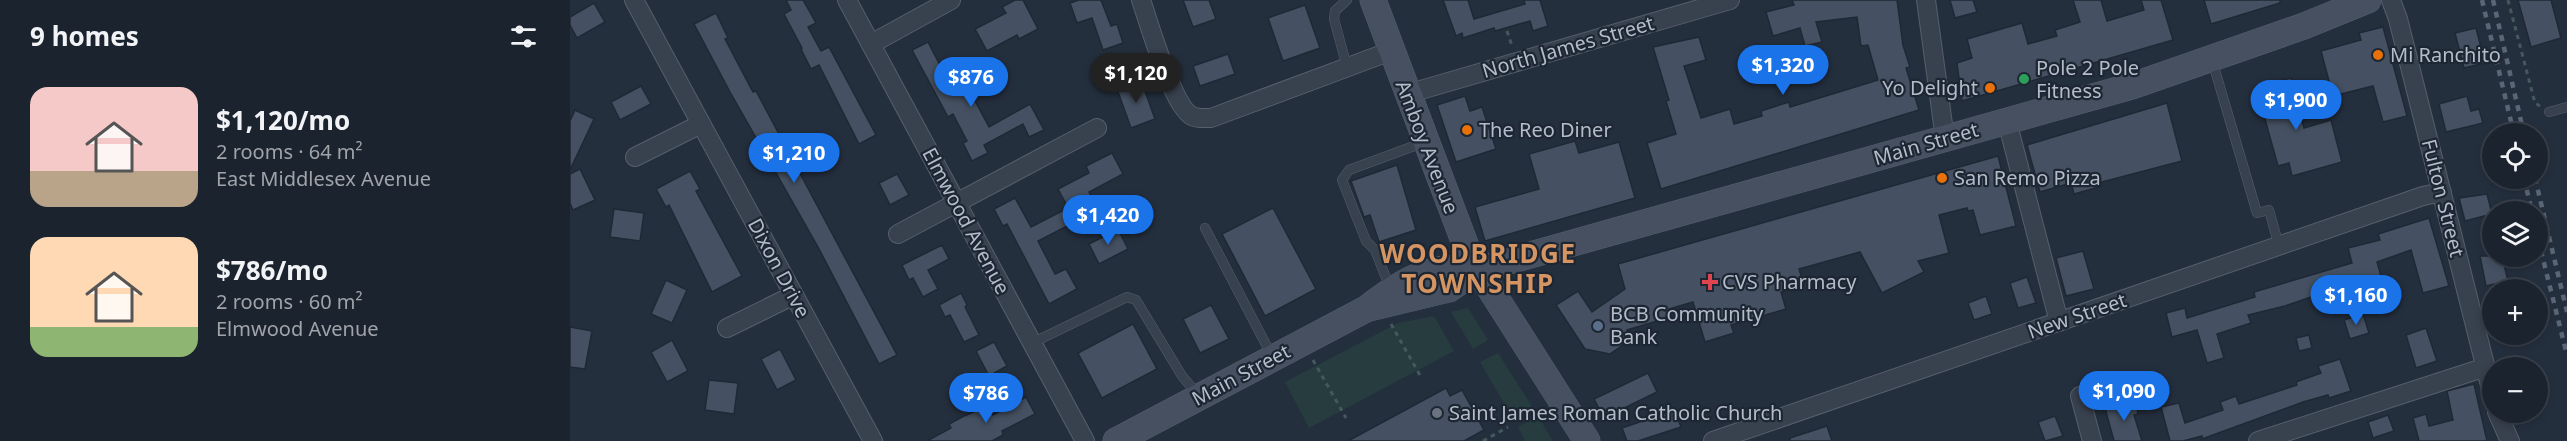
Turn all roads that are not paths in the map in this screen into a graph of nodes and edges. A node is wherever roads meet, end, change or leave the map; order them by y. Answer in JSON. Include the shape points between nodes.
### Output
{"nodes":[{"id":1,"x":634,"y":0,"type":"edge"},
{"id":2,"x":847,"y":0,"type":"edge"},
{"id":3,"x":951,"y":0,"type":"edge"},
{"id":4,"x":1141,"y":0,"type":"edge"},
{"id":5,"x":1347,"y":0,"type":"edge"},
{"id":6,"x":1373,"y":0,"type":"edge"},
{"id":7,"x":1730,"y":0,"type":"edge"},
{"id":8,"x":1926,"y":0,"type":"edge"},
{"id":9,"x":2368,"y":0,"type":"edge"},
{"id":10,"x":2391,"y":0,"type":"edge"},
{"id":11,"x":870,"y":44,"type":"junction"},
{"id":12,"x":1391,"y":51,"type":"junction"},
{"id":13,"x":2212,"y":59,"type":"junction"},
{"id":14,"x":1347,"y":67,"type":"junction"},
{"id":15,"x":1407,"y":94,"type":"junction"},
{"id":16,"x":2567,"y":107,"type":"edge"},
{"id":17,"x":2550,"y":112,"type":"road end"},
{"id":18,"x":2007,"y":121,"type":"junction"},
{"id":19,"x":701,"y":124,"type":"junction"},
{"id":20,"x":1097,"y":128,"type":"dead end"},
{"id":21,"x":1945,"y":139,"type":"junction"},
{"id":22,"x":1425,"y":142,"type":"junction"},
{"id":23,"x":635,"y":157,"type":"dead end"},
{"id":24,"x":2442,"y":192,"type":"junction"},
{"id":25,"x":957,"y":203,"type":"junction"},
{"id":26,"x":1205,"y":228,"type":"dead end"},
{"id":27,"x":898,"y":234,"type":"dead end"},
{"id":28,"x":2278,"y":246,"type":"junction"},
{"id":29,"x":1477,"y":270,"type":"junction"},
{"id":30,"x":794,"y":294,"type":"junction"},
{"id":31,"x":1379,"y":302,"type":"junction"},
{"id":32,"x":2059,"y":322,"type":"junction"},
{"id":33,"x":727,"y":328,"type":"dead end"},
{"id":34,"x":1032,"y":343,"type":"junction"},
{"id":35,"x":2483,"y":357,"type":"edge"},
{"id":36,"x":1273,"y":358,"type":"junction"},
{"id":37,"x":2482,"y":368,"type":"edge"},
{"id":38,"x":1200,"y":396,"type":"junction"},
{"id":39,"x":2080,"y":396,"type":"dead end"},
{"id":40,"x":2500,"y":423,"type":"edge"},
{"id":41,"x":2502,"y":423,"type":"edge"},
{"id":42,"x":873,"y":441,"type":"edge"},
{"id":43,"x":1085,"y":441,"type":"edge"},
{"id":44,"x":1116,"y":441,"type":"edge"},
{"id":45,"x":1587,"y":441,"type":"edge"},
{"id":46,"x":1713,"y":441,"type":"edge"},
{"id":47,"x":2092,"y":441,"type":"edge"},
{"id":48,"x":2258,"y":441,"type":"edge"},
{"id":49,"x":2504,"y":441,"type":"edge"},
{"id":50,"x":2510,"y":441,"type":"edge"}],
"edges":[{"from":1,"to":19,"type":"street","name":"Dixon Drive"},
{"from":2,"to":11,"type":"street","name":"Elmwood Avenue"},
{"from":3,"to":11,"type":"street"},
{"from":4,"to":14,"type":"street","via":[[1178,100],[1192,117],[1211,118]]},
{"from":5,"to":14,"type":"lane","via":[[1335,11],[1334,19]]},
{"from":6,"to":12,"type":"main road","name":"Amboy Avenue"},
{"from":7,"to":15,"type":"street","name":"North James Street"},
{"from":8,"to":21,"type":"street"},
{"from":9,"to":13,"type":"main road","name":"Main Street"},
{"from":10,"to":24,"type":"street","name":"Fulton Street"},
{"from":11,"to":25,"type":"street","name":"Elmwood Avenue"},
{"from":12,"to":14,"type":"street"},
{"from":12,"to":15,"type":"main road","name":"Amboy Avenue"},
{"from":13,"to":18,"type":"main road","name":"Main Street"},
{"from":13,"to":28,"type":"lane","via":[[2257,213],[2269,210]]},
{"from":15,"to":22,"type":"main road","name":"Amboy Avenue"},
{"from":16,"to":17,"type":"lane"},
{"from":18,"to":21,"type":"main road","name":"Main Street"},
{"from":18,"to":32,"type":"street"},
{"from":19,"to":23,"type":"street"},
{"from":19,"to":30,"type":"street","name":"Dixon Drive"},
{"from":20,"to":25,"type":"street"},
{"from":21,"to":29,"type":"main road","name":"Main Street"},
{"from":22,"to":29,"type":"main road","name":"Amboy Avenue"},
{"from":22,"to":31,"type":"lane","via":[[1349,170],[1342,180],[1366,241],[1375,250]]},
{"from":24,"to":28,"type":"street","name":"New Street"},
{"from":24,"to":35,"type":"street","name":"Fulton Street"},
{"from":25,"to":27,"type":"street"},
{"from":25,"to":34,"type":"street","name":"Elmwood Avenue"},
{"from":26,"to":36,"type":"lane"},
{"from":28,"to":32,"type":"street","name":"New Street"},
{"from":29,"to":31,"type":"main road","name":"Main Street","via":[[1431,270]]},
{"from":29,"to":45,"type":"main road","name":"Amboy Avenue"},
{"from":30,"to":33,"type":"street"},
{"from":30,"to":42,"type":"street","name":"Dixon Drive"},
{"from":31,"to":36,"type":"main road","name":"Main Street"},
{"from":32,"to":46,"type":"street","name":"New Street"},
{"from":34,"to":38,"type":"lane","via":[[1127,297],[1136,300],[1182,376]]},
{"from":34,"to":43,"type":"street","name":"Elmwood Avenue"},
{"from":36,"to":38,"type":"main road","name":"Main Street"},
{"from":37,"to":48,"type":"street"},
{"from":38,"to":44,"type":"main road","name":"Main Street"},
{"from":39,"to":47,"type":"street"},
{"from":40,"to":49,"type":"street"},
{"from":41,"to":50,"type":"street"}]}
